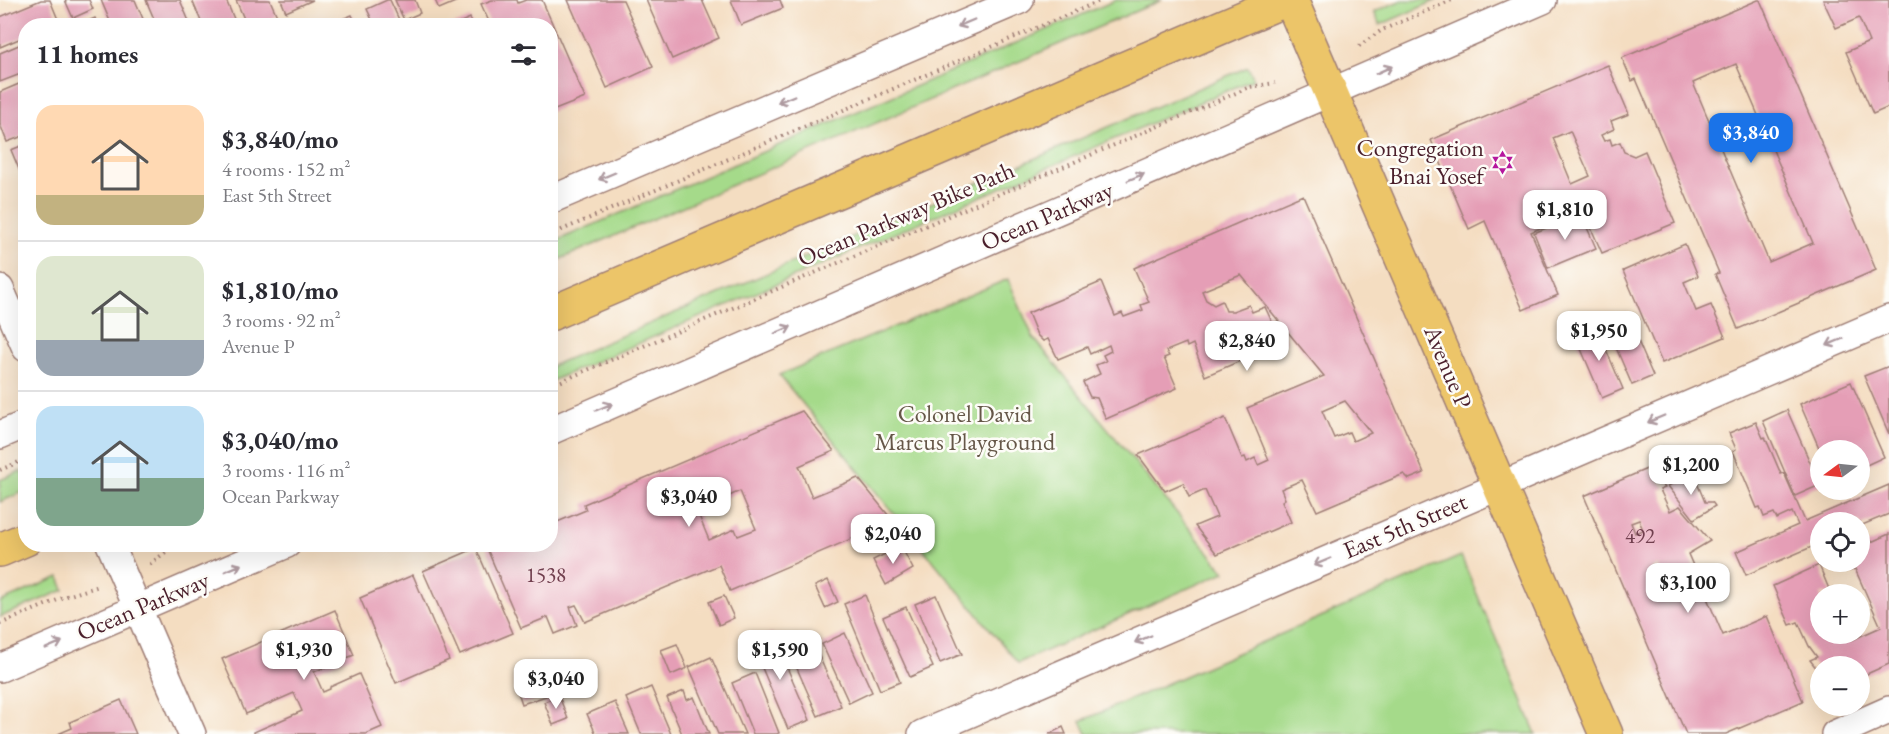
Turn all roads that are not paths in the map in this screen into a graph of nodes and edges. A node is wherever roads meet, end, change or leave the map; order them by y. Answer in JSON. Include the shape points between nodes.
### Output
{"nodes":[{"id":1,"x":1020,"y":0,"type":"edge"},
{"id":2,"x":1285,"y":0,"type":"edge"},
{"id":3,"x":1291,"y":0,"type":"edge"},
{"id":4,"x":1543,"y":0,"type":"edge"},
{"id":5,"x":1330,"y":93,"type":"junction"},
{"id":6,"x":558,"y":197,"type":"edge"},
{"id":7,"x":0,"y":289,"type":"edge"},
{"id":8,"x":558,"y":311,"type":"edge"},
{"id":9,"x":1889,"y":319,"type":"edge"},
{"id":10,"x":18,"y":330,"type":"edge"},
{"id":11,"x":18,"y":427,"type":"edge"},
{"id":12,"x":558,"y":427,"type":"edge"},
{"id":13,"x":0,"y":435,"type":"edge"},
{"id":14,"x":1499,"y":486,"type":"junction"},
{"id":15,"x":18,"y":542,"type":"edge"},
{"id":16,"x":0,"y":550,"type":"edge"},
{"id":17,"x":113,"y":552,"type":"edge"},
{"id":18,"x":269,"y":552,"type":"edge"},
{"id":19,"x":138,"y":609,"type":"junction"},
{"id":20,"x":0,"y":668,"type":"edge"},
{"id":21,"x":1889,"y":710,"type":"edge"},
{"id":22,"x":192,"y":734,"type":"edge"},
{"id":23,"x":922,"y":734,"type":"edge"},
{"id":24,"x":1606,"y":734,"type":"edge"},
{"id":25,"x":1835,"y":734,"type":"edge"}],
"edges":[{"from":1,"to":6,"type":"street","one_way":true},
{"from":2,"to":8,"type":"main road"},
{"from":3,"to":5,"type":"main road","name":"Avenue P"},
{"from":5,"to":4,"type":"street","name":"Ocean Parkway","one_way":true},
{"from":12,"to":5,"type":"street","name":"Ocean Parkway","one_way":true},
{"from":5,"to":14,"type":"main road","name":"Avenue P"},
{"from":7,"to":10,"type":"street"},
{"from":9,"to":14,"type":"street","name":"East 5th Street","one_way":true},
{"from":11,"to":13,"type":"street"},
{"from":14,"to":23,"type":"street","name":"East 5th Street","one_way":true},
{"from":14,"to":24,"type":"main road","name":"Avenue P"},
{"from":15,"to":16,"type":"main road"},
{"from":17,"to":19,"type":"street"},
{"from":19,"to":18,"type":"street","name":"Ocean Parkway","one_way":true},
{"from":20,"to":19,"type":"street","name":"Ocean Parkway","one_way":true},
{"from":19,"to":22,"type":"street"},
{"from":21,"to":25,"type":"street"}]}
